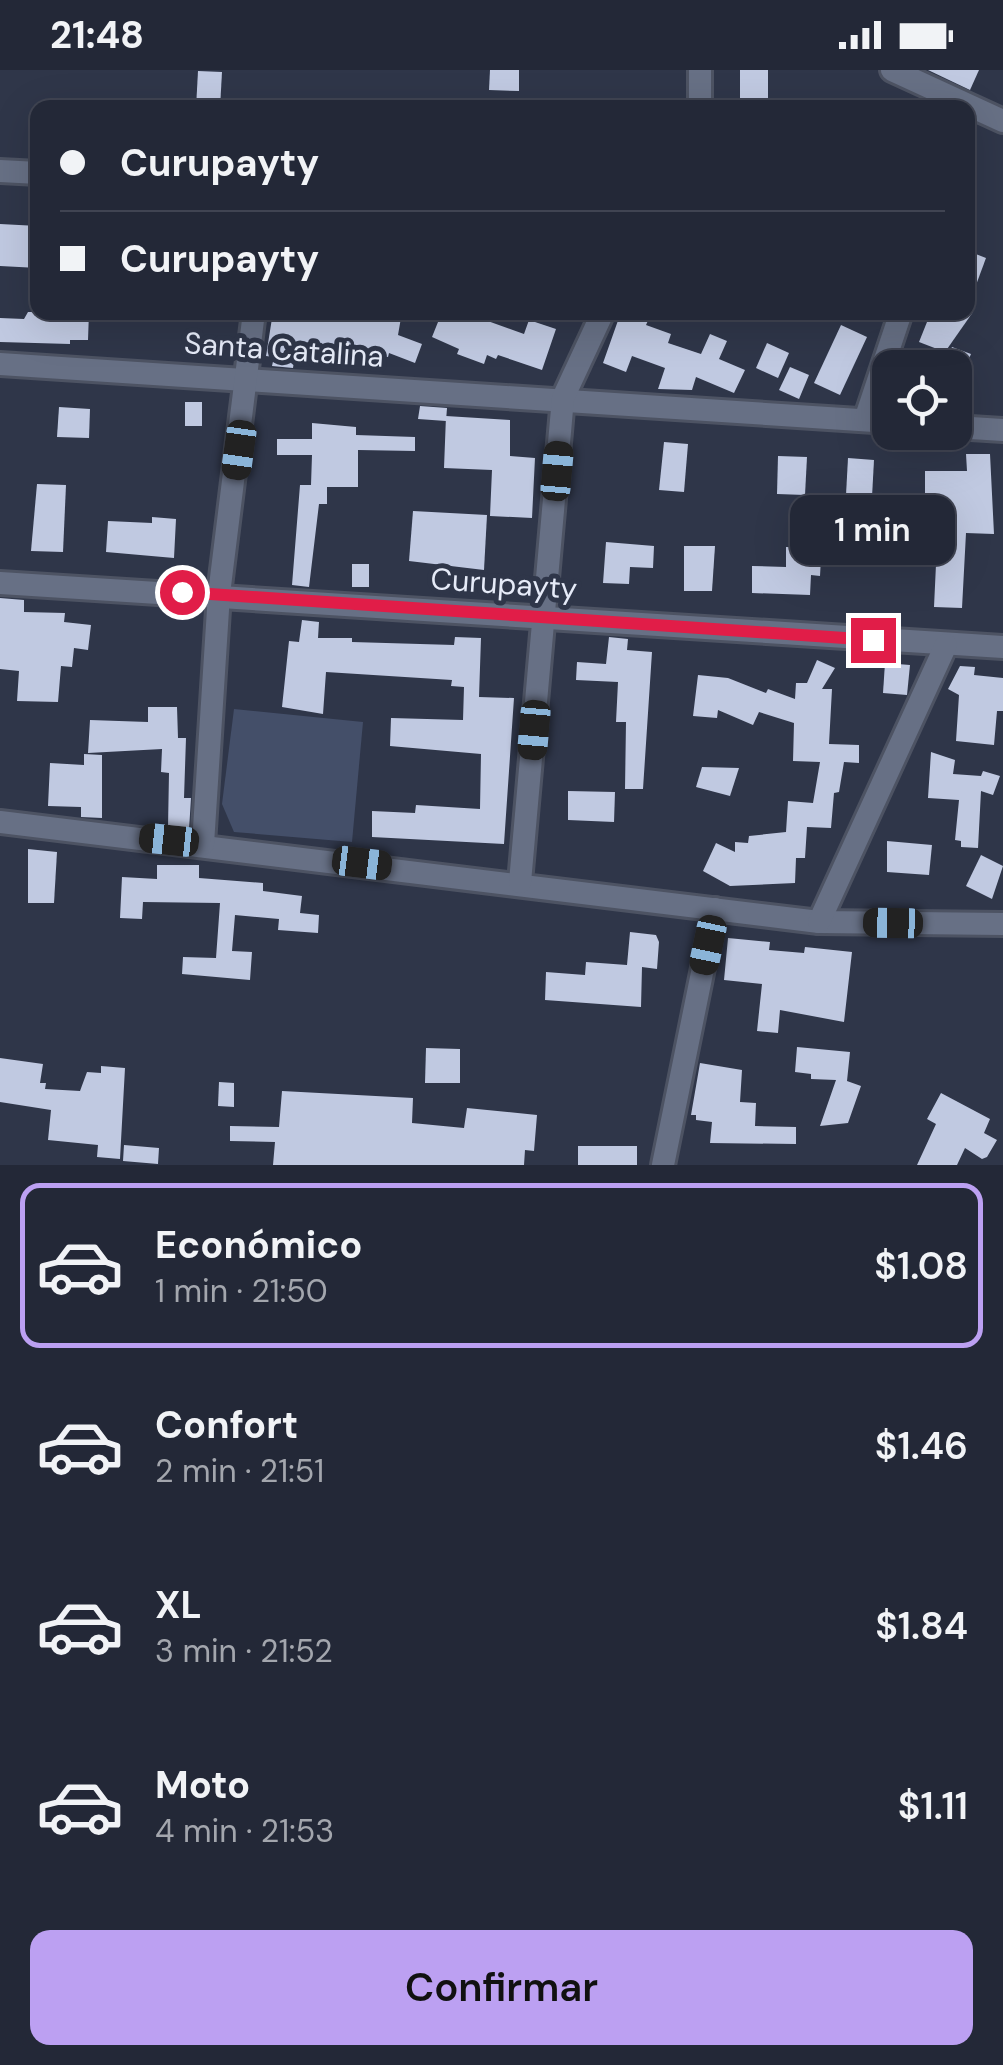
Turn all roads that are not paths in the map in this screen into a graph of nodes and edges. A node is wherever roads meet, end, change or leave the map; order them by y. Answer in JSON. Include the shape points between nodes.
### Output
{"nodes":[{"id":1,"x":700,"y":70,"type":"edge"},
{"id":2,"x":892,"y":70,"type":"edge"},
{"id":3,"x":700,"y":100,"type":"edge"},
{"id":4,"x":949,"y":100,"type":"edge"},
{"id":5,"x":975,"y":113,"type":"edge"},
{"id":6,"x":1003,"y":121,"type":"edge"},
{"id":7,"x":0,"y":170,"type":"edge"},
{"id":8,"x":30,"y":172,"type":"edge"},
{"id":9,"x":254,"y":320,"type":"edge"},
{"id":10,"x":599,"y":320,"type":"edge"},
{"id":11,"x":898,"y":320,"type":"edge"},
{"id":12,"x":0,"y":364,"type":"edge"},
{"id":13,"x":250,"y":377,"type":"junction"},
{"id":14,"x":564,"y":398,"type":"junction"},
{"id":15,"x":865,"y":420,"type":"junction"},
{"id":16,"x":872,"y":421,"type":"edge"},
{"id":17,"x":972,"y":428,"type":"edge"},
{"id":18,"x":1003,"y":430,"type":"edge"},
{"id":19,"x":0,"y":584,"type":"edge"},
{"id":20,"x":219,"y":594,"type":"junction"},
{"id":21,"x":544,"y":617,"type":"junction"},
{"id":22,"x":946,"y":645,"type":"junction"},
{"id":23,"x":1003,"y":647,"type":"edge"},
{"id":24,"x":0,"y":822,"type":"edge"},
{"id":25,"x":203,"y":844,"type":"junction"},
{"id":26,"x":520,"y":882,"type":"junction"},
{"id":27,"x":715,"y":909,"type":"junction"},
{"id":28,"x":819,"y":922,"type":"junction"},
{"id":29,"x":1003,"y":924,"type":"edge"},
{"id":30,"x":663,"y":1165,"type":"edge"}],
"edges":[{"from":1,"to":3,"type":"street"},
{"from":2,"to":4,"type":"street"},
{"from":5,"to":6,"type":"street"},
{"from":7,"to":8,"type":"street"},
{"from":9,"to":13,"type":"street"},
{"from":10,"to":14,"type":"street"},
{"from":11,"to":15,"type":"street"},
{"from":12,"to":13,"type":"street","name":"Santa Catalina"},
{"from":13,"to":14,"type":"street","name":"Santa Catalina"},
{"from":13,"to":20,"type":"street"},
{"from":14,"to":15,"type":"street","name":"Santa Catalina"},
{"from":14,"to":21,"type":"street"},
{"from":15,"to":16,"type":"street","name":"Santa Catalina"},
{"from":17,"to":18,"type":"street"},
{"from":19,"to":20,"type":"street","name":"Curupayty"},
{"from":20,"to":21,"type":"street","name":"Curupayty"},
{"from":20,"to":25,"type":"street"},
{"from":21,"to":22,"type":"street","name":"Curupayty"},
{"from":21,"to":26,"type":"street"},
{"from":22,"to":23,"type":"street","name":"Curupayty"},
{"from":22,"to":28,"type":"street"},
{"from":24,"to":25,"type":"street"},
{"from":25,"to":26,"type":"street"},
{"from":26,"to":27,"type":"street"},
{"from":27,"to":28,"type":"street"},
{"from":27,"to":30,"type":"street"},
{"from":28,"to":29,"type":"street"}]}
